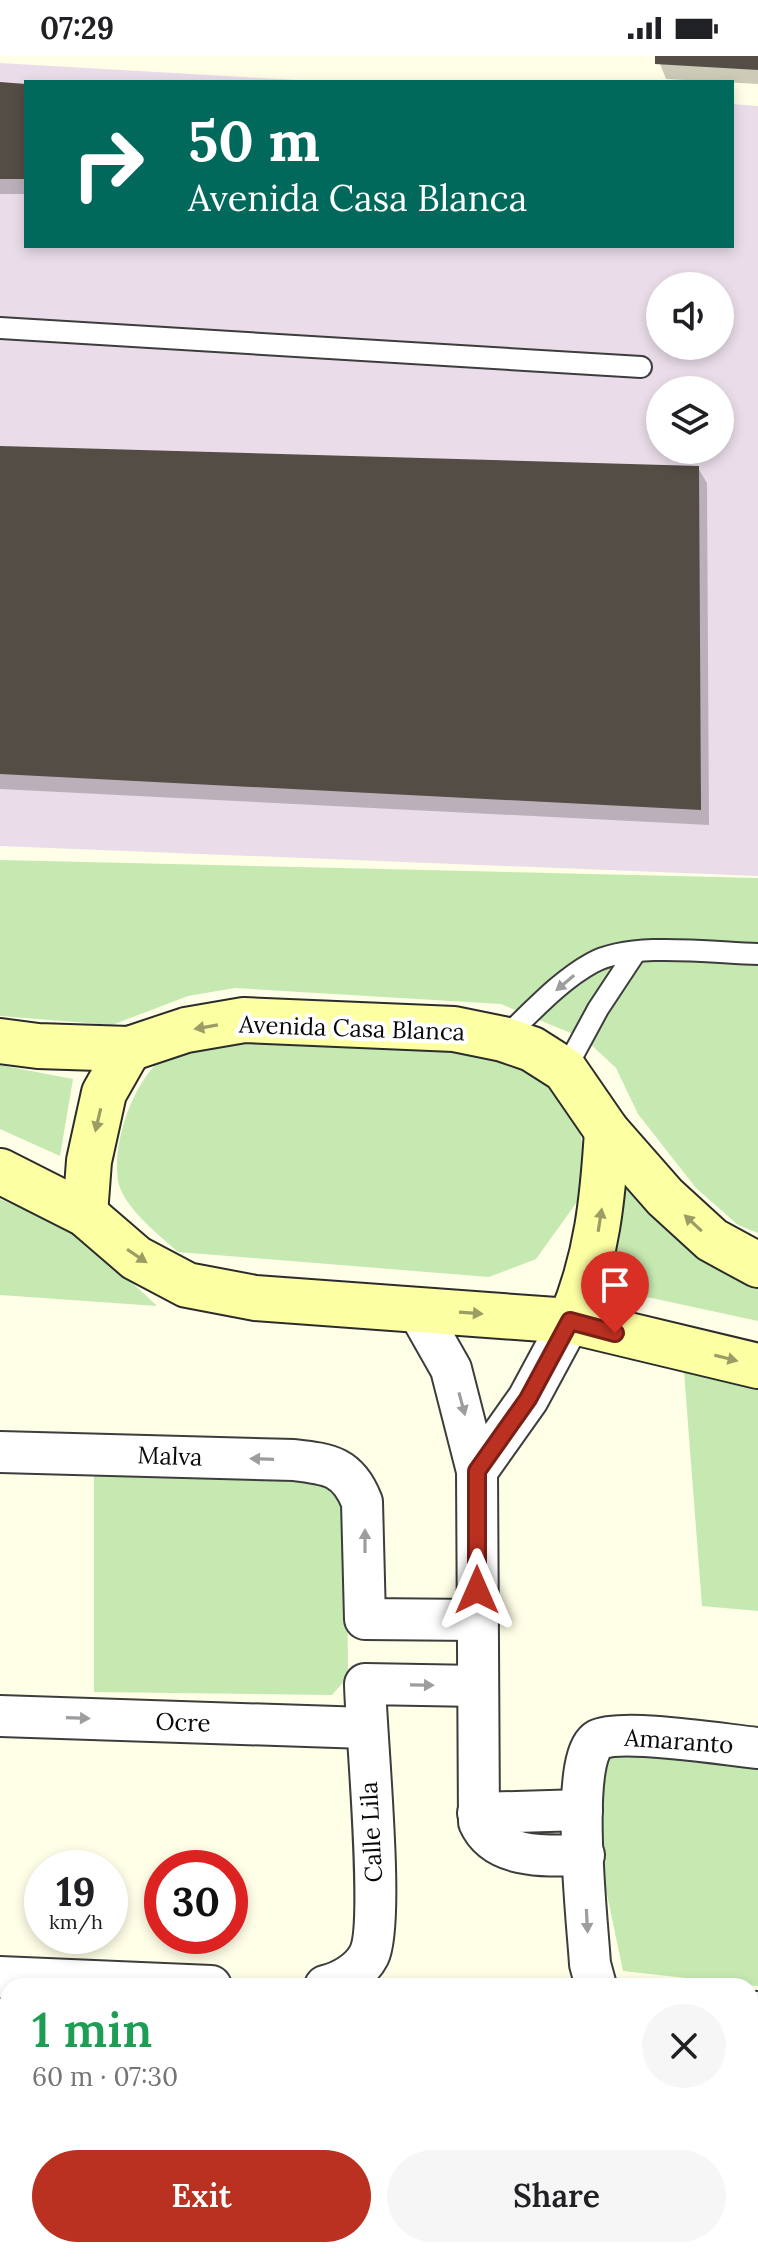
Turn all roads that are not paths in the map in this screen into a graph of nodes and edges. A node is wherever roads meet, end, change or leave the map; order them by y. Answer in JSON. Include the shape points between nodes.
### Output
{"nodes":[{"id":1,"x":0,"y":328,"type":"edge"},
{"id":2,"x":641,"y":367,"type":"dead end"},
{"id":3,"x":635,"y":953,"type":"junction"},
{"id":4,"x":758,"y":954,"type":"edge"},
{"id":5,"x":503,"y":1039,"type":"junction"},
{"id":6,"x":0,"y":1041,"type":"edge"},
{"id":7,"x":129,"y":1049,"type":"junction"},
{"id":8,"x":565,"y":1070,"type":"junction"},
{"id":9,"x":607,"y":1131,"type":"junction"},
{"id":10,"x":0,"y":1171,"type":"edge"},
{"id":11,"x":85,"y":1214,"type":"junction"},
{"id":12,"x":758,"y":1265,"type":"edge"},
{"id":13,"x":417,"y":1309,"type":"junction"},
{"id":14,"x":570,"y":1321,"type":"junction"},
{"id":15,"x":758,"y":1366,"type":"edge"},
{"id":16,"x":0,"y":1452,"type":"edge"},
{"id":17,"x":477,"y":1471,"type":"junction"},
{"id":18,"x":478,"y":1620,"type":"junction"},
{"id":19,"x":478,"y":1686,"type":"junction"},
{"id":20,"x":0,"y":1716,"type":"edge"},
{"id":21,"x":366,"y":1728,"type":"junction"},
{"id":22,"x":758,"y":1748,"type":"edge"},
{"id":23,"x":582,"y":1810,"type":"junction"},
{"id":24,"x":478,"y":1813,"type":"junction"},
{"id":25,"x":584,"y":1855,"type":"junction"},
{"id":26,"x":0,"y":1977,"type":"edge"},
{"id":27,"x":23,"y":1978,"type":"edge"},
{"id":28,"x":341,"y":1978,"type":"edge"},
{"id":29,"x":594,"y":1978,"type":"edge"},
{"id":30,"x":361,"y":2258,"type":"edge"},
{"id":31,"x":368,"y":2258,"type":"edge"}],
"edges":[{"from":1,"to":2,"type":"lane"},
{"from":3,"to":4,"type":"lane"},
{"from":3,"to":5,"type":"lane","one_way":true,"via":[[595,961],[571,976]]},
{"from":3,"to":8,"type":"lane"},
{"from":5,"to":7,"type":"street","name":"Avenida Casa Blanca","one_way":true,"via":[[454,1029],[244,1020],[186,1030]]},
{"from":5,"to":8,"type":"street","name":"Avenida Casa Blanca","via":[[532,1049]]},
{"from":6,"to":7,"type":"street","name":"Avenida Casa Blanca"},
{"from":7,"to":11,"type":"street","one_way":true,"via":[[104,1093],[89,1161]]},
{"from":8,"to":9,"type":"street","name":"Avenida Casa Blanca"},
{"from":12,"to":9,"type":"street","name":"Avenida Casa Blanca","one_way":true,"via":[[712,1240],[665,1197]]},
{"from":14,"to":9,"type":"street","one_way":true,"via":[[585,1287],[597,1234]]},
{"from":10,"to":11,"type":"street"},
{"from":11,"to":13,"type":"street","one_way":true,"via":[[136,1258],[187,1285],[255,1298]]},
{"from":13,"to":14,"type":"street","one_way":true},
{"from":13,"to":17,"type":"street","one_way":true,"via":[[451,1369]]},
{"from":14,"to":15,"type":"street","one_way":true},
{"from":14,"to":17,"type":"street","via":[[528,1399]]},
{"from":18,"to":16,"type":"street","name":"Malva","one_way":true,"via":[[365,1619],[362,1502],[339,1468],[294,1460]]},
{"from":17,"to":18,"type":"street"},
{"from":18,"to":19,"type":"street"},
{"from":21,"to":19,"type":"street","name":"Calle Lila","one_way":true,"via":[[365,1684]]},
{"from":19,"to":24,"type":"street"},
{"from":20,"to":21,"type":"street","name":"Ocre","one_way":true},
{"from":21,"to":28,"type":"street","name":"Calle Lila","via":[[375,1913],[370,1954]]},
{"from":22,"to":23,"type":"street","name":"Amaranto","via":[[630,1736],[600,1739],[587,1756]]},
{"from":23,"to":24,"type":"street"},
{"from":23,"to":25,"type":"street"},
{"from":24,"to":25,"type":"street","via":[[483,1831],[503,1845],[533,1854]]},
{"from":25,"to":29,"type":"street","one_way":true},
{"from":26,"to":27,"type":"street"},
{"from":30,"to":31,"type":"street"}]}
